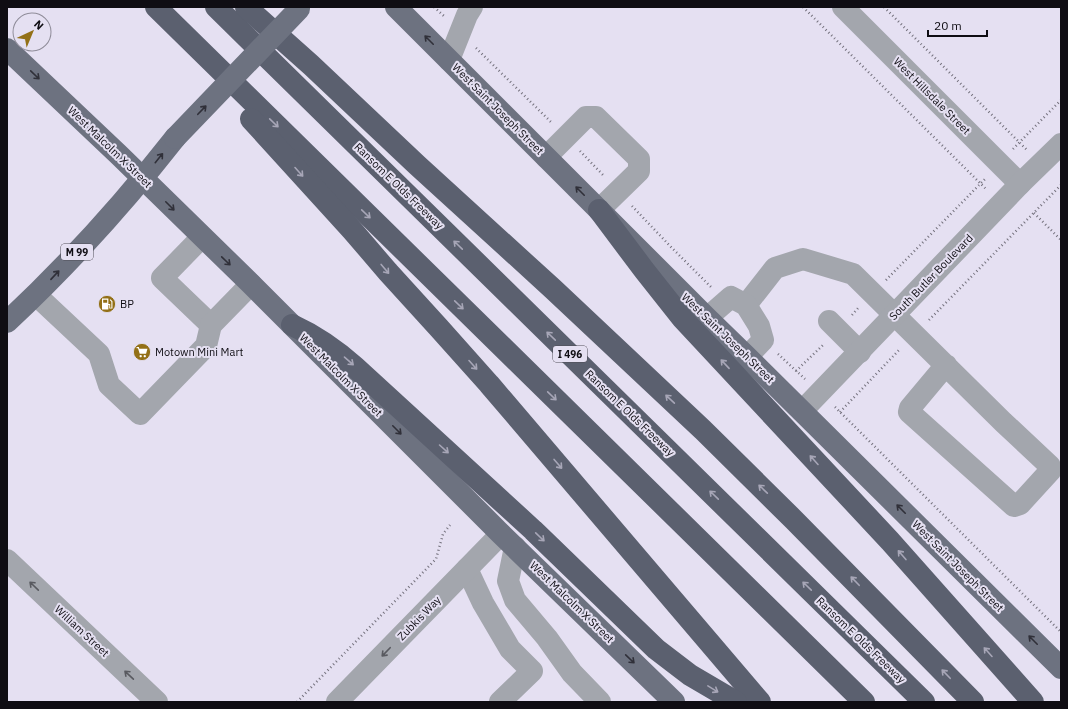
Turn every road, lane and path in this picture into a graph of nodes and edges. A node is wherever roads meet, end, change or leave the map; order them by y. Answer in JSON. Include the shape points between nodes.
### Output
{"nodes":[{"id":1,"x":152,"y":7,"type":"edge"},
{"id":2,"x":156,"y":7,"type":"edge"},
{"id":3,"x":216,"y":7,"type":"edge"},
{"id":4,"x":246,"y":7,"type":"edge"},
{"id":5,"x":396,"y":7,"type":"edge"},
{"id":6,"x":472,"y":7,"type":"edge"},
{"id":7,"x":803,"y":7,"type":"edge"},
{"id":8,"x":843,"y":7,"type":"edge"},
{"id":9,"x":884,"y":7,"type":"edge"},
{"id":10,"x":300,"y":8,"type":"edge"},
{"id":11,"x":8,"y":50,"type":"edge"},
{"id":12,"x":449,"y":60,"type":"junction"},
{"id":13,"x":1061,"y":100,"type":"edge"},
{"id":14,"x":1020,"y":143,"type":"junction"},
{"id":15,"x":1061,"y":144,"type":"edge"},
{"id":16,"x":546,"y":157,"type":"junction"},
{"id":17,"x":999,"y":164,"type":"junction"},
{"id":18,"x":1041,"y":164,"type":"junction"},
{"id":19,"x":143,"y":178,"type":"junction"},
{"id":20,"x":980,"y":184,"type":"junction"},
{"id":21,"x":1020,"y":184,"type":"junction"},
{"id":22,"x":1061,"y":185,"type":"edge"},
{"id":23,"x":1001,"y":205,"type":"junction"},
{"id":24,"x":599,"y":210,"type":"junction"},
{"id":25,"x":1034,"y":213,"type":"junction"},
{"id":26,"x":1022,"y":225,"type":"junction"},
{"id":27,"x":202,"y":237,"type":"junction"},
{"id":28,"x":1061,"y":240,"type":"edge"},
{"id":29,"x":251,"y":284,"type":"junction"},
{"id":30,"x":873,"y":294,"type":"junction"},
{"id":31,"x":36,"y":295,"type":"junction"},
{"id":32,"x":746,"y":305,"type":"junction"},
{"id":33,"x":895,"y":316,"type":"junction"},
{"id":34,"x":707,"y":318,"type":"junction"},
{"id":35,"x":7,"y":322,"type":"edge"},
{"id":36,"x":211,"y":325,"type":"junction"},
{"id":37,"x":292,"y":325,"type":"junction"},
{"id":38,"x":833,"y":325,"type":"junction"},
{"id":39,"x":914,"y":334,"type":"junction"},
{"id":40,"x":860,"y":352,"type":"junction"},
{"id":41,"x":747,"y":357,"type":"junction"},
{"id":42,"x":946,"y":365,"type":"junction"},
{"id":43,"x":796,"y":371,"type":"dead end"},
{"id":44,"x":802,"y":411,"type":"junction"},
{"id":45,"x":840,"y":412,"type":"dead end"},
{"id":46,"x":450,"y":525,"type":"dead end"},
{"id":47,"x":508,"y":541,"type":"junction"},
{"id":48,"x":7,"y":560,"type":"edge"},
{"id":49,"x":467,"y":569,"type":"junction"},
{"id":50,"x":1061,"y":668,"type":"edge"},
{"id":51,"x":157,"y":702,"type":"edge"},
{"id":52,"x":297,"y":702,"type":"edge"},
{"id":53,"x":337,"y":702,"type":"edge"},
{"id":54,"x":500,"y":702,"type":"edge"},
{"id":55,"x":600,"y":702,"type":"edge"},
{"id":56,"x":674,"y":702,"type":"edge"},
{"id":57,"x":736,"y":702,"type":"edge"},
{"id":58,"x":760,"y":702,"type":"edge"},
{"id":59,"x":864,"y":702,"type":"edge"},
{"id":60,"x":924,"y":702,"type":"edge"},
{"id":61,"x":973,"y":702,"type":"edge"},
{"id":62,"x":1033,"y":702,"type":"edge"}],
"edges":[{"from":1,"to":58,"type":"highway","one_way":true,"via":[[489,384]]},
{"from":2,"to":59,"type":"highway","one_way":true},
{"from":60,"to":3,"type":"highway","name":"Ransom E Olds Freeway","number":"I 496","one_way":true},
{"from":61,"to":4,"type":"highway","one_way":true,"via":[[703,430]]},
{"from":12,"to":5,"type":"main road","name":"West Saint Joseph Street","one_way":true},
{"from":6,"to":12,"type":"street"},
{"from":7,"to":20,"type":"path"},
{"from":8,"to":17,"type":"street","name":"West Hillsdale Street"},
{"from":9,"to":14,"type":"path"},
{"from":19,"to":10,"type":"main road","number":"M 99","one_way":true,"bridge":true,"via":[[175,138]]},
{"from":11,"to":19,"type":"main road","name":"West Malcolm X Street","one_way":true},
{"from":12,"to":16,"type":"main road","name":"West Saint Joseph Street"},
{"from":13,"to":14,"type":"path"},
{"from":14,"to":17,"type":"path"},
{"from":14,"to":18,"type":"path"},
{"from":15,"to":18,"type":"street","name":"South Butler Boulevard"},
{"from":24,"to":16,"type":"main road","name":"West Saint Joseph Street","one_way":true},
{"from":16,"to":24,"type":"street","via":[[586,117],[596,117],[640,159],[639,171]]},
{"from":17,"to":20,"type":"path"},
{"from":17,"to":21,"type":"street","name":"West Hillsdale Street"},
{"from":18,"to":21,"type":"street","name":"South Butler Boulevard"},
{"from":19,"to":27,"type":"main road","name":"West Malcolm X Street","one_way":true},
{"from":31,"to":19,"type":"main road","number":"M 99","one_way":true},
{"from":20,"to":23,"type":"path"},
{"from":20,"to":30,"type":"path"},
{"from":21,"to":23,"type":"street","name":"South Butler Boulevard"},
{"from":22,"to":25,"type":"path"},
{"from":23,"to":26,"type":"path"},
{"from":23,"to":33,"type":"street","name":"South Butler Boulevard"},
{"from":24,"to":34,"type":"main road","name":"West Saint Joseph Street"},
{"from":62,"to":24,"type":"highway","one_way":true,"via":[[890,542],[687,323]]},
{"from":25,"to":26,"type":"path"},
{"from":25,"to":28,"type":"path"},
{"from":26,"to":39,"type":"path"},
{"from":27,"to":29,"type":"main road","name":"West Malcolm X Street","one_way":true},
{"from":27,"to":36,"type":"street","via":[[162,278]]},
{"from":29,"to":36,"type":"street"},
{"from":29,"to":37,"type":"main road","name":"West Malcolm X Street"},
{"from":30,"to":32,"type":"street","via":[[853,274],[803,259],[775,268]]},
{"from":30,"to":33,"type":"street"},
{"from":30,"to":38,"type":"path"},
{"from":31,"to":35,"type":"main road","number":"M 99"},
{"from":31,"to":36,"type":"street","via":[[99,354],[109,384],[140,414],[206,346]]},
{"from":32,"to":34,"type":"street","via":[[731,297]]},
{"from":32,"to":41,"type":"street","via":[[759,326],[762,340]]},
{"from":33,"to":39,"type":"street"},
{"from":33,"to":40,"type":"street","name":"South Butler Boulevard"},
{"from":34,"to":41,"type":"main road","name":"West Saint Joseph Street"},
{"from":37,"to":47,"type":"main road","name":"West Malcolm X Street","one_way":true},
{"from":37,"to":57,"type":"highway","one_way":true,"via":[[322,341],[355,367],[533,530],[650,644],[690,675]]},
{"from":38,"to":40,"type":"street"},
{"from":38,"to":43,"type":"path"},
{"from":39,"to":42,"type":"street"},
{"from":39,"to":45,"type":"path"},
{"from":40,"to":44,"type":"street","name":"South Butler Boulevard"},
{"from":41,"to":44,"type":"main road","name":"West Saint Joseph Street"},
{"from":42,"to":42,"type":"street","via":[[1050,466],[1051,470],[1020,504],[1014,506],[909,412]]},
{"from":50,"to":44,"type":"main road","name":"West Saint Joseph Street","one_way":true},
{"from":46,"to":52,"type":"path","via":[[443,534],[436,558]]},
{"from":47,"to":49,"type":"street","name":"Zubkis Way"},
{"from":47,"to":55,"type":"street","via":[[508,582],[515,600],[572,673]]},
{"from":47,"to":56,"type":"main road","name":"West Malcolm X Street","one_way":true},
{"from":51,"to":48,"type":"street","name":"William Street","one_way":true},
{"from":49,"to":53,"type":"street","name":"Zubkis Way","one_way":true},
{"from":49,"to":54,"type":"street","via":[[483,603],[510,649],[532,671]]}]}
